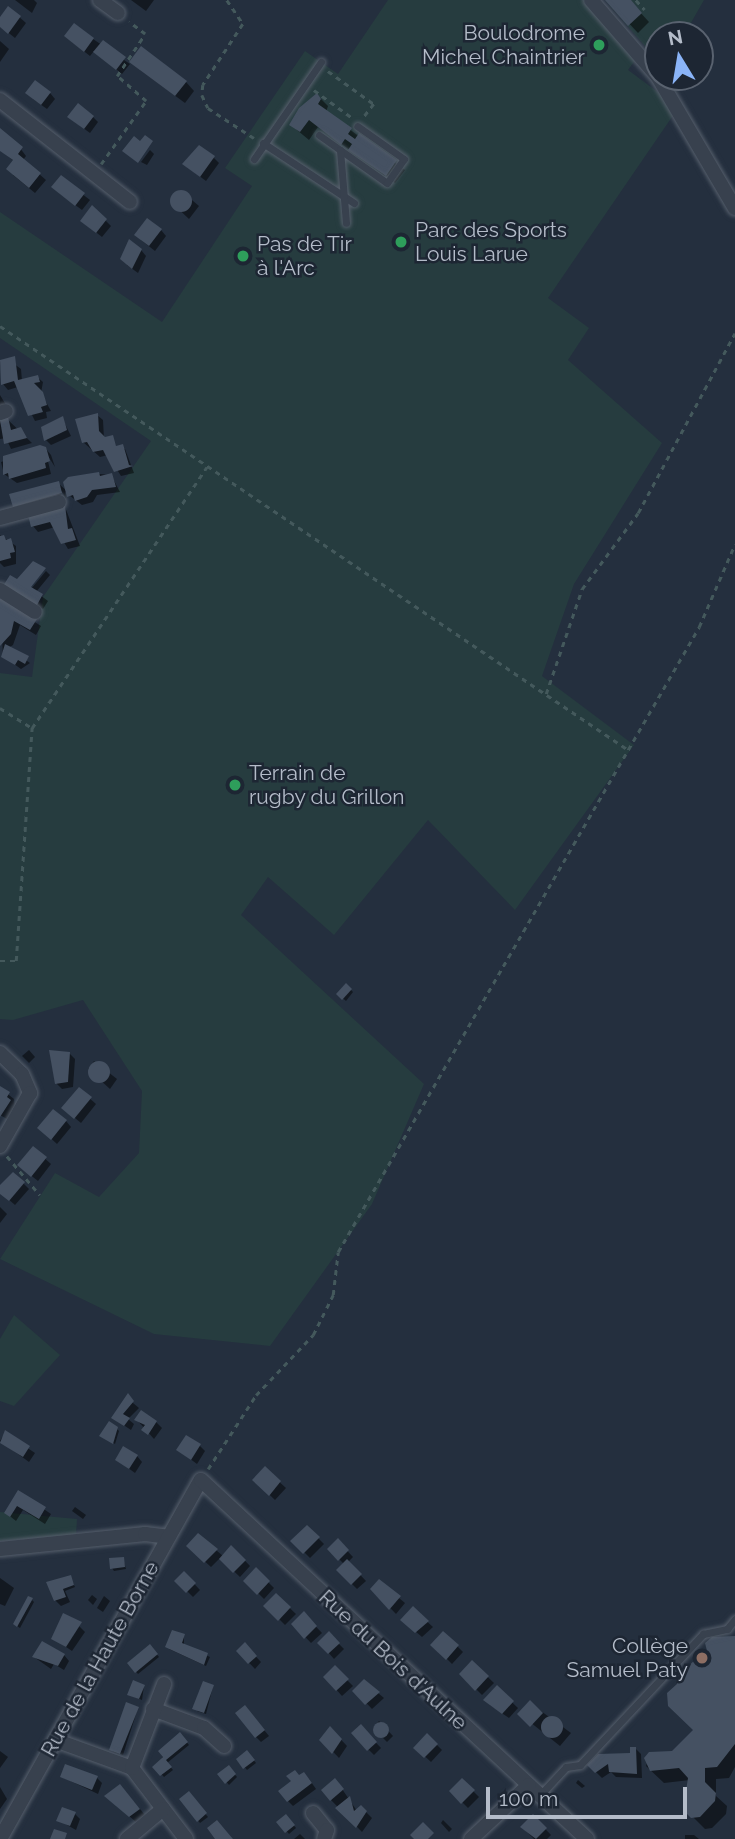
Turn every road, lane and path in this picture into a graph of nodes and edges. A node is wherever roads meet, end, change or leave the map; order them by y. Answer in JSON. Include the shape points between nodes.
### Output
{"nodes":[{"id":1,"x":100,"y":0,"type":"edge"},
{"id":2,"x":227,"y":0,"type":"edge"},
{"id":3,"x":591,"y":0,"type":"edge"},
{"id":4,"x":636,"y":0,"type":"edge"},
{"id":5,"x":645,"y":10,"type":"dead end"},
{"id":6,"x":118,"y":13,"type":"joint"},
{"id":7,"x":644,"y":61,"type":"edge"},
{"id":8,"x":320,"y":63,"type":"joint"},
{"id":9,"x":305,"y":84,"type":"junction"},
{"id":10,"x":666,"y":91,"type":"edge"},
{"id":11,"x":0,"y":100,"type":"edge"},
{"id":12,"x":357,"y":126,"type":"dead end"},
{"id":13,"x":318,"y":135,"type":"dead end"},
{"id":14,"x":263,"y":143,"type":"junction"},
{"id":15,"x":340,"y":150,"type":"junction"},
{"id":16,"x":254,"y":159,"type":"dead end"},
{"id":17,"x":94,"y":173,"type":"junction"},
{"id":18,"x":343,"y":196,"type":"junction"},
{"id":19,"x":130,"y":202,"type":"dead end"},
{"id":20,"x":354,"y":203,"type":"dead end"},
{"id":21,"x":735,"y":208,"type":"edge"},
{"id":22,"x":345,"y":223,"type":"dead end"},
{"id":23,"x":0,"y":326,"type":"edge"},
{"id":24,"x":735,"y":332,"type":"edge"},
{"id":25,"x":208,"y":466,"type":"junction"},
{"id":26,"x":59,"y":502,"type":"dead end"},
{"id":27,"x":0,"y":518,"type":"edge"},
{"id":28,"x":735,"y":544,"type":"edge"},
{"id":29,"x":0,"y":590,"type":"edge"},
{"id":30,"x":35,"y":612,"type":"dead end"},
{"id":31,"x":546,"y":694,"type":"junction"},
{"id":32,"x":0,"y":708,"type":"edge"},
{"id":33,"x":32,"y":728,"type":"junction"},
{"id":34,"x":628,"y":749,"type":"junction"},
{"id":35,"x":0,"y":961,"type":"edge"},
{"id":36,"x":0,"y":1052,"type":"edge"},
{"id":37,"x":1,"y":1148,"type":"edge"},
{"id":38,"x":40,"y":1195,"type":"dead end"},
{"id":39,"x":201,"y":1480,"type":"junction"},
{"id":40,"x":168,"y":1537,"type":"junction"},
{"id":41,"x":0,"y":1549,"type":"edge"},
{"id":42,"x":735,"y":1619,"type":"edge"},
{"id":43,"x":164,"y":1684,"type":"dead end"},
{"id":44,"x":153,"y":1709,"type":"junction"},
{"id":45,"x":55,"y":1740,"type":"junction"},
{"id":46,"x":224,"y":1746,"type":"dead end"},
{"id":47,"x":132,"y":1768,"type":"junction"},
{"id":48,"x":535,"y":1790,"type":"junction"},
{"id":49,"x":163,"y":1809,"type":"junction"},
{"id":50,"x":313,"y":1813,"type":"dead end"},
{"id":51,"x":0,"y":1839,"type":"edge"},
{"id":52,"x":127,"y":1839,"type":"edge"},
{"id":53,"x":186,"y":1839,"type":"edge"},
{"id":54,"x":324,"y":1839,"type":"edge"},
{"id":55,"x":471,"y":1839,"type":"edge"},
{"id":56,"x":587,"y":1839,"type":"edge"}],
"edges":[{"from":1,"to":6,"type":"street"},
{"from":2,"to":14,"type":"path","via":[[243,24],[203,85],[202,95],[208,108]]},
{"from":3,"to":7,"type":"street"},
{"from":4,"to":5,"type":"path"},
{"from":6,"to":17,"type":"path","via":[[145,34],[117,76],[146,101]]},
{"from":8,"to":9,"type":"lane"},
{"from":8,"to":9,"type":"path","via":[[374,104],[360,123]]},
{"from":9,"to":14,"type":"lane"},
{"from":10,"to":21,"type":"street"},
{"from":11,"to":17,"type":"street"},
{"from":12,"to":15,"type":"lane","via":[[404,159],[393,175],[387,183]]},
{"from":13,"to":15,"type":"lane"},
{"from":14,"to":16,"type":"lane"},
{"from":14,"to":18,"type":"lane"},
{"from":15,"to":18,"type":"lane"},
{"from":17,"to":19,"type":"street"},
{"from":18,"to":20,"type":"lane"},
{"from":18,"to":22,"type":"lane"},
{"from":23,"to":25,"type":"path"},
{"from":24,"to":31,"type":"path","via":[[638,513],[582,589]]},
{"from":25,"to":31,"type":"path"},
{"from":25,"to":33,"type":"path"},
{"from":26,"to":27,"type":"street"},
{"from":28,"to":34,"type":"path","via":[[699,627]]},
{"from":29,"to":30,"type":"street"},
{"from":31,"to":34,"type":"path"},
{"from":32,"to":33,"type":"path"},
{"from":33,"to":35,"type":"path","via":[[16,961]]},
{"from":34,"to":39,"type":"path","via":[[338,1252],[333,1295],[313,1335],[256,1395]]},
{"from":36,"to":37,"type":"street","via":[[22,1074],[30,1093]]},
{"from":37,"to":38,"type":"path"},
{"from":39,"to":40,"type":"street","name":"Rue de la Haute Borne"},
{"from":39,"to":48,"type":"street","name":"Rue du Bois d'Aulne"},
{"from":40,"to":41,"type":"street","via":[[145,1534]]},
{"from":40,"to":45,"type":"street","name":"Rue de la Haute Borne"},
{"from":42,"to":48,"type":"lane","via":[[727,1629],[702,1634],[580,1765],[566,1767]]},
{"from":43,"to":44,"type":"street"},
{"from":44,"to":46,"type":"street","via":[[204,1728]]},
{"from":44,"to":47,"type":"street"},
{"from":45,"to":47,"type":"street"},
{"from":45,"to":51,"type":"street","name":"Rue de la Haute Borne"},
{"from":47,"to":49,"type":"street"},
{"from":48,"to":55,"type":"street"},
{"from":48,"to":56,"type":"street","name":"Rue du Bois d'Aulne"},
{"from":49,"to":52,"type":"street"},
{"from":49,"to":53,"type":"street"},
{"from":50,"to":54,"type":"street","via":[[327,1830]]}]}
